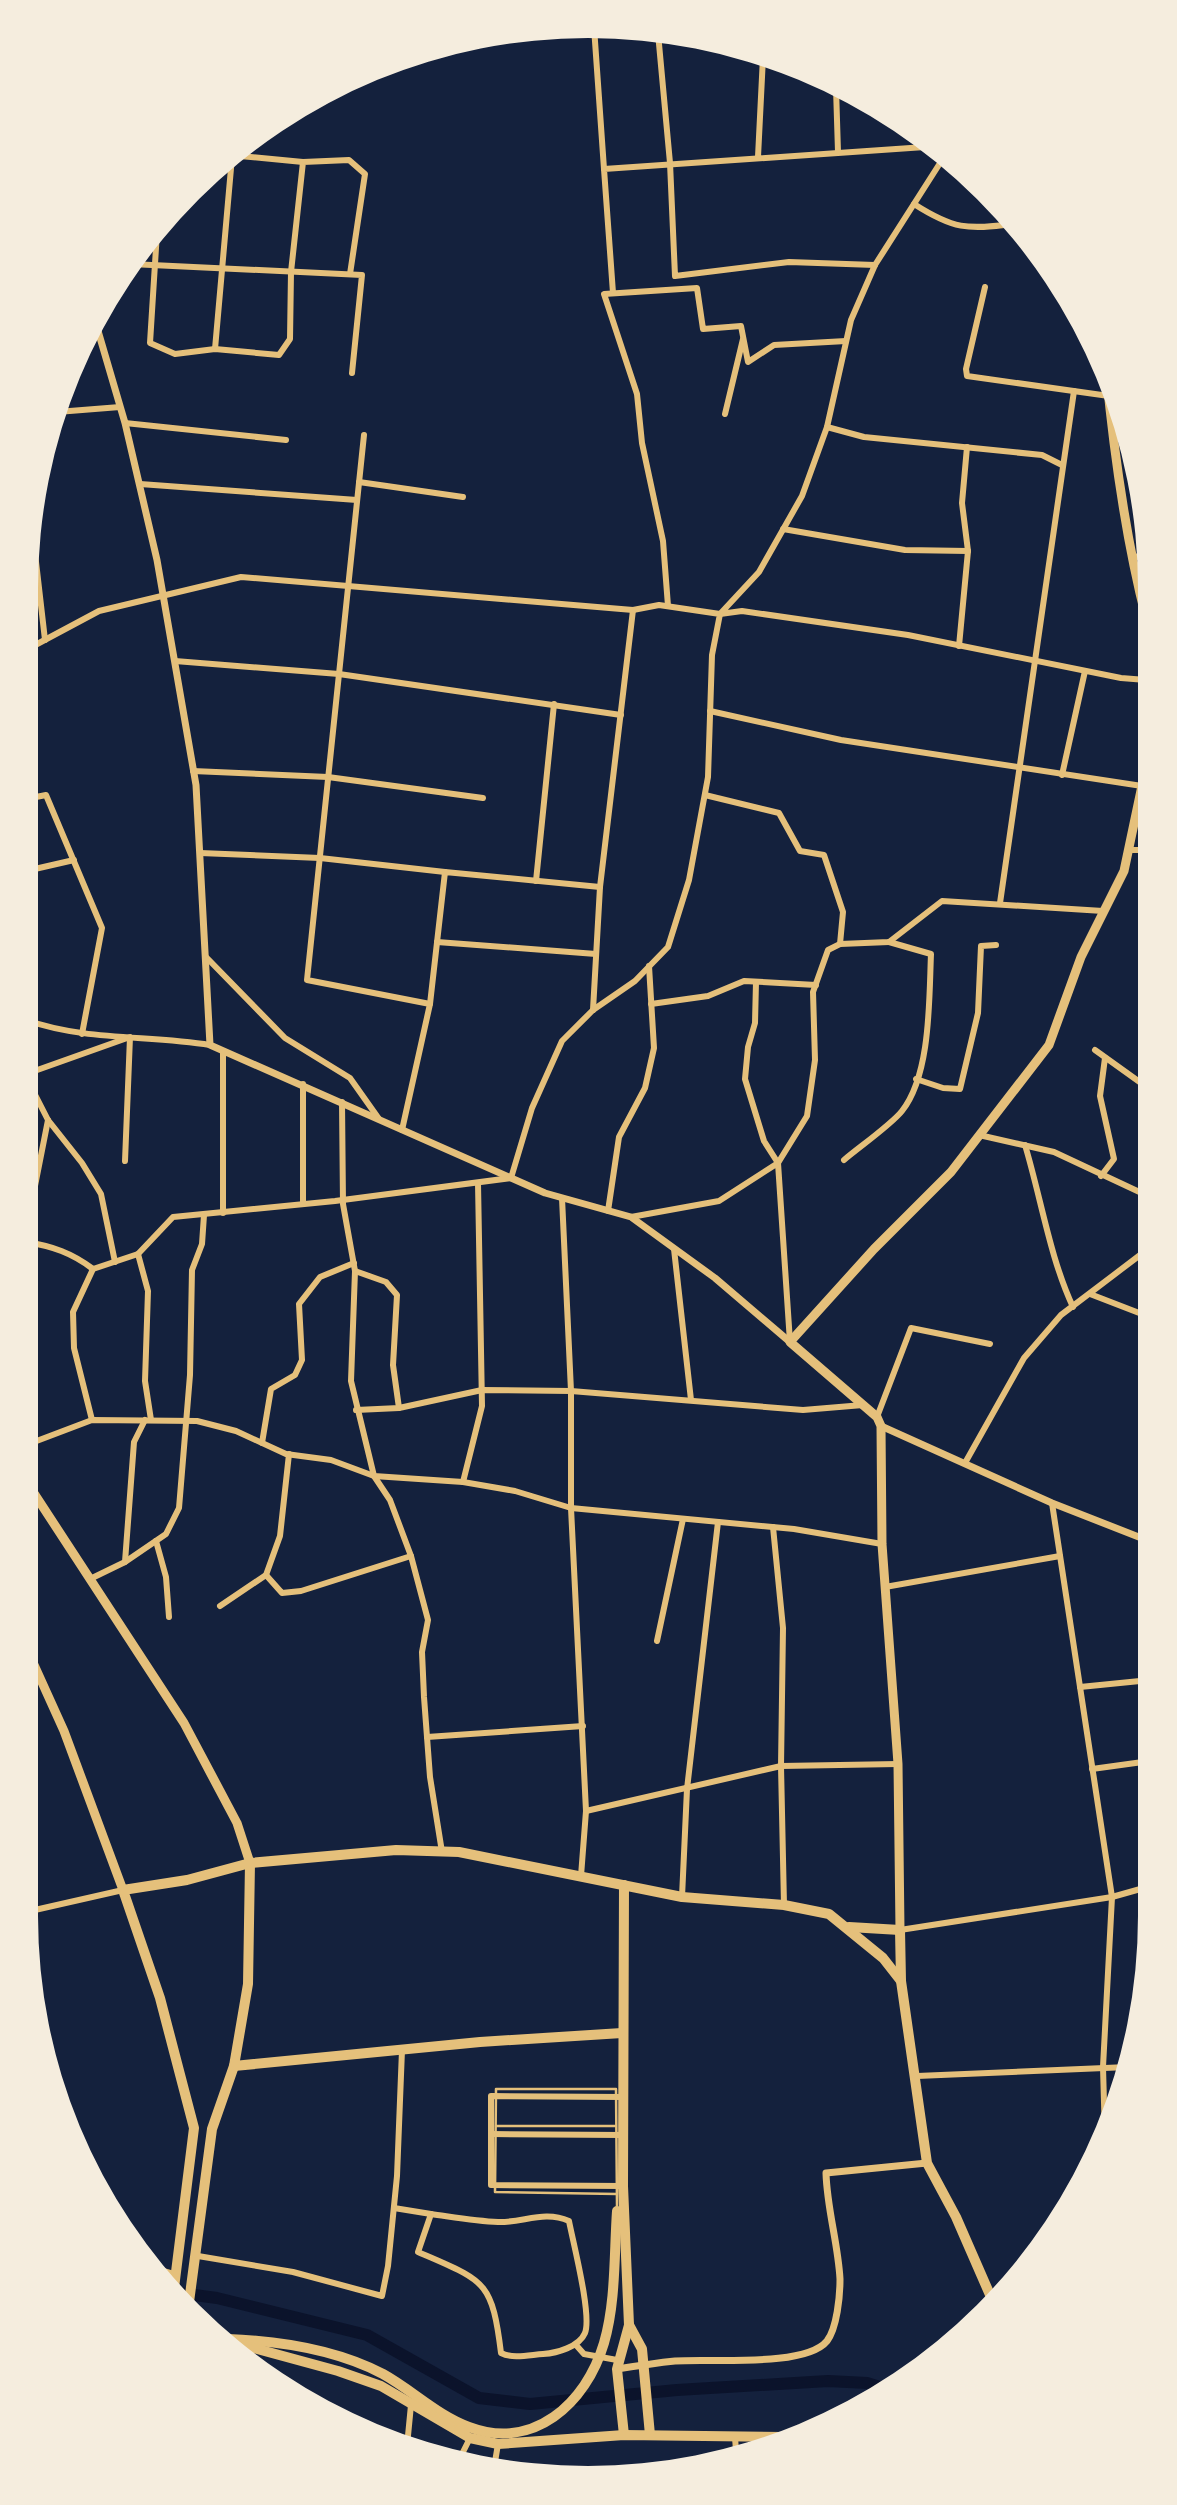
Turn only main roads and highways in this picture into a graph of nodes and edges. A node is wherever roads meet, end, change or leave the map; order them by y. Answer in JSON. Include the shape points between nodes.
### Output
{"nodes":[{"id":1,"x":1110,"y":415,"type":"edge"},
{"id":2,"x":1138,"y":584,"type":"edge"},
{"id":3,"x":1138,"y":804,"type":"edge"},
{"id":4,"x":38,"y":1499,"type":"edge"},
{"id":5,"x":38,"y":1674,"type":"edge"},
{"id":6,"x":250,"y":1863,"type":"junction"},
{"id":7,"x":624,"y":1885,"type":"junction"},
{"id":8,"x":123,"y":1890,"type":"junction"},
{"id":9,"x":848,"y":1927,"type":"junction"},
{"id":10,"x":900,"y":1930,"type":"junction"},
{"id":11,"x":901,"y":1982,"type":"junction"},
{"id":12,"x":622,"y":2033,"type":"junction"},
{"id":13,"x":234,"y":2066,"type":"junction"},
{"id":14,"x":194,"y":2128,"type":"junction"},
{"id":15,"x":212,"y":2129,"type":"junction"},
{"id":16,"x":617,"y":2211,"type":"road end"},
{"id":17,"x":176,"y":2280,"type":"edge"},
{"id":18,"x":989,"y":2293,"type":"edge"},
{"id":19,"x":190,"y":2295,"type":"edge"},
{"id":20,"x":629,"y":2325,"type":"junction"},
{"id":21,"x":238,"y":2340,"type":"edge"},
{"id":22,"x":245,"y":2346,"type":"edge"},
{"id":23,"x":649,"y":2430,"type":"junction"},
{"id":24,"x":623,"y":2433,"type":"junction"},
{"id":25,"x":765,"y":2437,"type":"edge"}],
"edges":[{"from":1,"to":2,"type":"main road"},
{"from":3,"to":10,"type":"main road","via":[[1124,871],[1081,957],[1049,1045],[951,1172],[790,1342],[879,1422],[898,1764]]},
{"from":4,"to":6,"type":"main road","via":[[184,1723],[237,1823]]},
{"from":5,"to":8,"type":"main road"},
{"from":6,"to":7,"type":"main road","via":[[396,1850],[459,1852]]},
{"from":6,"to":8,"type":"main road","via":[[187,1880]]},
{"from":6,"to":13,"type":"main road","via":[[248,1984]]},
{"from":7,"to":9,"type":"main road","via":[[682,1898],[784,1905],[830,1914]]},
{"from":7,"to":12,"type":"main road"},
{"from":8,"to":14,"type":"main road","via":[[160,1998]]},
{"from":9,"to":10,"type":"main road"},
{"from":9,"to":11,"type":"main road","via":[[883,1958]]},
{"from":10,"to":11,"type":"main road"},
{"from":11,"to":18,"type":"main road","via":[[927,2163]]},
{"from":12,"to":13,"type":"main road"},
{"from":12,"to":20,"type":"main road","via":[[620,2190]]},
{"from":13,"to":15,"type":"main road"},
{"from":14,"to":15,"type":"main road"},
{"from":14,"to":17,"type":"main road"},
{"from":15,"to":19,"type":"main road"},
{"from":16,"to":21,"type":"main road","via":[[604,2343],[580,2390],[543,2427],[520,2434],[468,2427],[382,2374],[268,2340]]},
{"from":20,"to":23,"type":"main road","via":[[642,2350]]},
{"from":20,"to":24,"type":"main road","via":[[618,2369]]},
{"from":22,"to":24,"type":"main road","via":[[381,2386],[470,2438],[498,2444]]},
{"from":23,"to":24,"type":"main road"},
{"from":23,"to":25,"type":"main road"}]}
